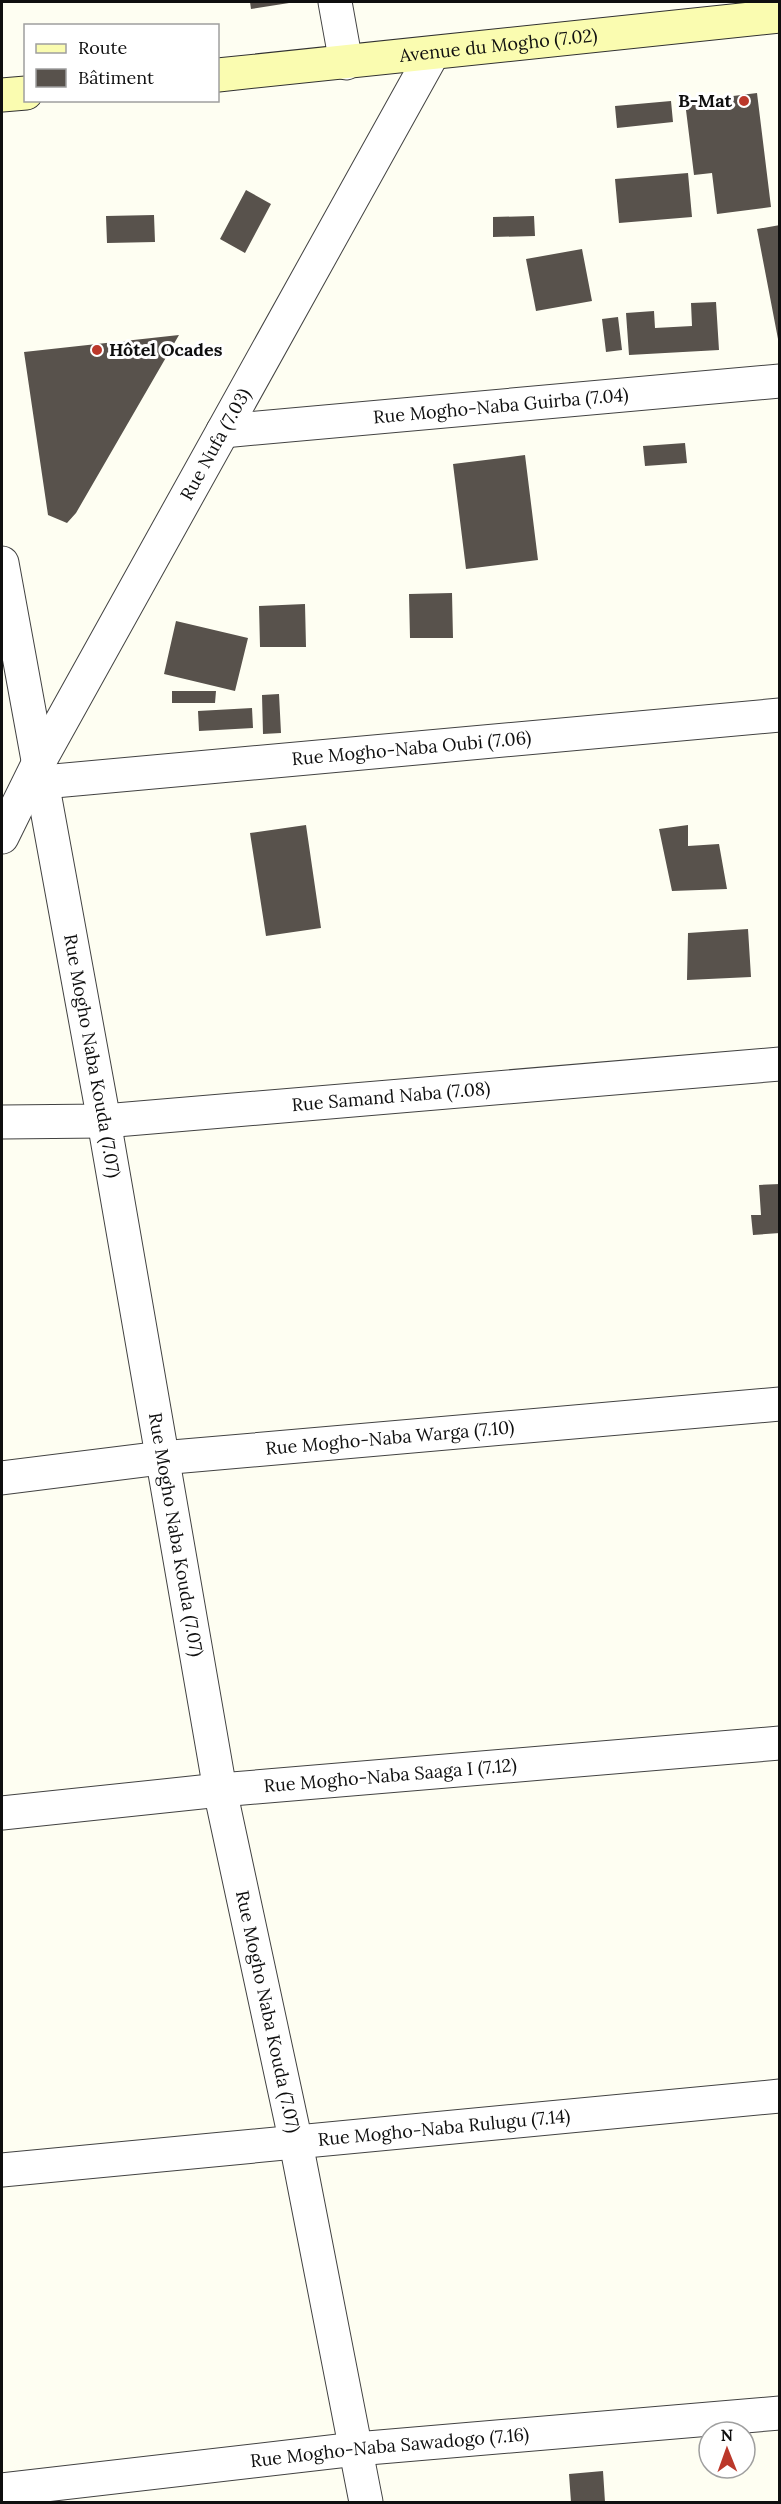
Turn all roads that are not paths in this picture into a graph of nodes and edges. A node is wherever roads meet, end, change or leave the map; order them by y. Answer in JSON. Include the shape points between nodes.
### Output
{"nodes":[{"id":1,"x":335,"y":2,"type":"edge"},
{"id":2,"x":780,"y":16,"type":"edge"},
{"id":3,"x":433,"y":53,"type":"junction"},
{"id":4,"x":346,"y":63,"type":"junction"},
{"id":5,"x":219,"y":75,"type":"edge"},
{"id":6,"x":24,"y":93,"type":"edge"},
{"id":7,"x":2,"y":95,"type":"edge"},
{"id":8,"x":780,"y":381,"type":"edge"},
{"id":9,"x":223,"y":431,"type":"junction"},
{"id":10,"x":2,"y":563,"type":"edge"},
{"id":11,"x":780,"y":715,"type":"edge"},
{"id":12,"x":41,"y":772,"type":"junction"},
{"id":13,"x":2,"y":837,"type":"edge"},
{"id":14,"x":780,"y":1064,"type":"edge"},
{"id":15,"x":104,"y":1121,"type":"junction"},
{"id":16,"x":2,"y":1122,"type":"edge"},
{"id":17,"x":780,"y":1404,"type":"edge"},
{"id":18,"x":160,"y":1458,"type":"junction"},
{"id":19,"x":2,"y":1478,"type":"edge"},
{"id":20,"x":780,"y":1743,"type":"edge"},
{"id":21,"x":220,"y":1790,"type":"junction"},
{"id":22,"x":2,"y":1812,"type":"edge"},
{"id":23,"x":780,"y":2096,"type":"edge"},
{"id":24,"x":296,"y":2143,"type":"junction"},
{"id":25,"x":2,"y":2170,"type":"edge"},
{"id":26,"x":780,"y":2413,"type":"edge"},
{"id":27,"x":356,"y":2449,"type":"junction"},
{"id":28,"x":2,"y":2490,"type":"edge"},
{"id":29,"x":366,"y":2502,"type":"edge"}],
"edges":[{"from":1,"to":4,"type":"street"},
{"from":2,"to":3,"type":"main road","name":"Avenue du Mogho (7.02)"},
{"from":3,"to":4,"type":"main road","name":"Avenue du Mogho (7.02)"},
{"from":3,"to":9,"type":"street","name":"Rue Nufa (7.03)"},
{"from":4,"to":5,"type":"main road","name":"Avenue du Mogho (7.02)"},
{"from":6,"to":7,"type":"main road"},
{"from":8,"to":9,"type":"street","name":"Rue Mogho-Naba Guirba (7.04)"},
{"from":9,"to":12,"type":"street","name":"Rue Nufa (7.03)"},
{"from":10,"to":12,"type":"street","name":"Rue Mogho Naba Kouda (7.07)"},
{"from":11,"to":12,"type":"street","name":"Rue Mogho-Naba Oubi (7.06)"},
{"from":12,"to":13,"type":"street","name":"Rue Nufa (7.03)"},
{"from":12,"to":15,"type":"street","name":"Rue Mogho Naba Kouda (7.07)"},
{"from":14,"to":15,"type":"street","name":"Rue Samand Naba (7.08)"},
{"from":15,"to":16,"type":"street","name":"Rue Samand Naba (7.08)"},
{"from":15,"to":18,"type":"street","name":"Rue Mogho Naba Kouda (7.07)"},
{"from":17,"to":18,"type":"street","name":"Rue Mogho-Naba Warga (7.10)"},
{"from":18,"to":19,"type":"street","name":"Rue Mogho-Naba Warga (7.10)"},
{"from":18,"to":21,"type":"street","name":"Rue Mogho Naba Kouda (7.07)"},
{"from":20,"to":21,"type":"street","name":"Rue Mogho-Naba Saaga I (7.12)"},
{"from":21,"to":22,"type":"street","name":"Rue Mogho-Naba Saaga I (7.12)"},
{"from":21,"to":24,"type":"street","name":"Rue Mogho Naba Kouda (7.07)"},
{"from":23,"to":24,"type":"street","name":"Rue Mogho-Naba Rulugu (7.14)"},
{"from":24,"to":25,"type":"street","name":"Rue Mogho-Naba Rulugu (7.14)"},
{"from":24,"to":27,"type":"street","name":"Rue Mogho Naba Kouda (7.07)"},
{"from":26,"to":27,"type":"street","name":"Rue Mogho-Naba Sawadogo (7.16)"},
{"from":27,"to":28,"type":"street","name":"Rue Mogho-Naba Sawadogo (7.16)"},
{"from":27,"to":29,"type":"street","name":"Rue Mogho Naba Kouda (7.07)"}]}
